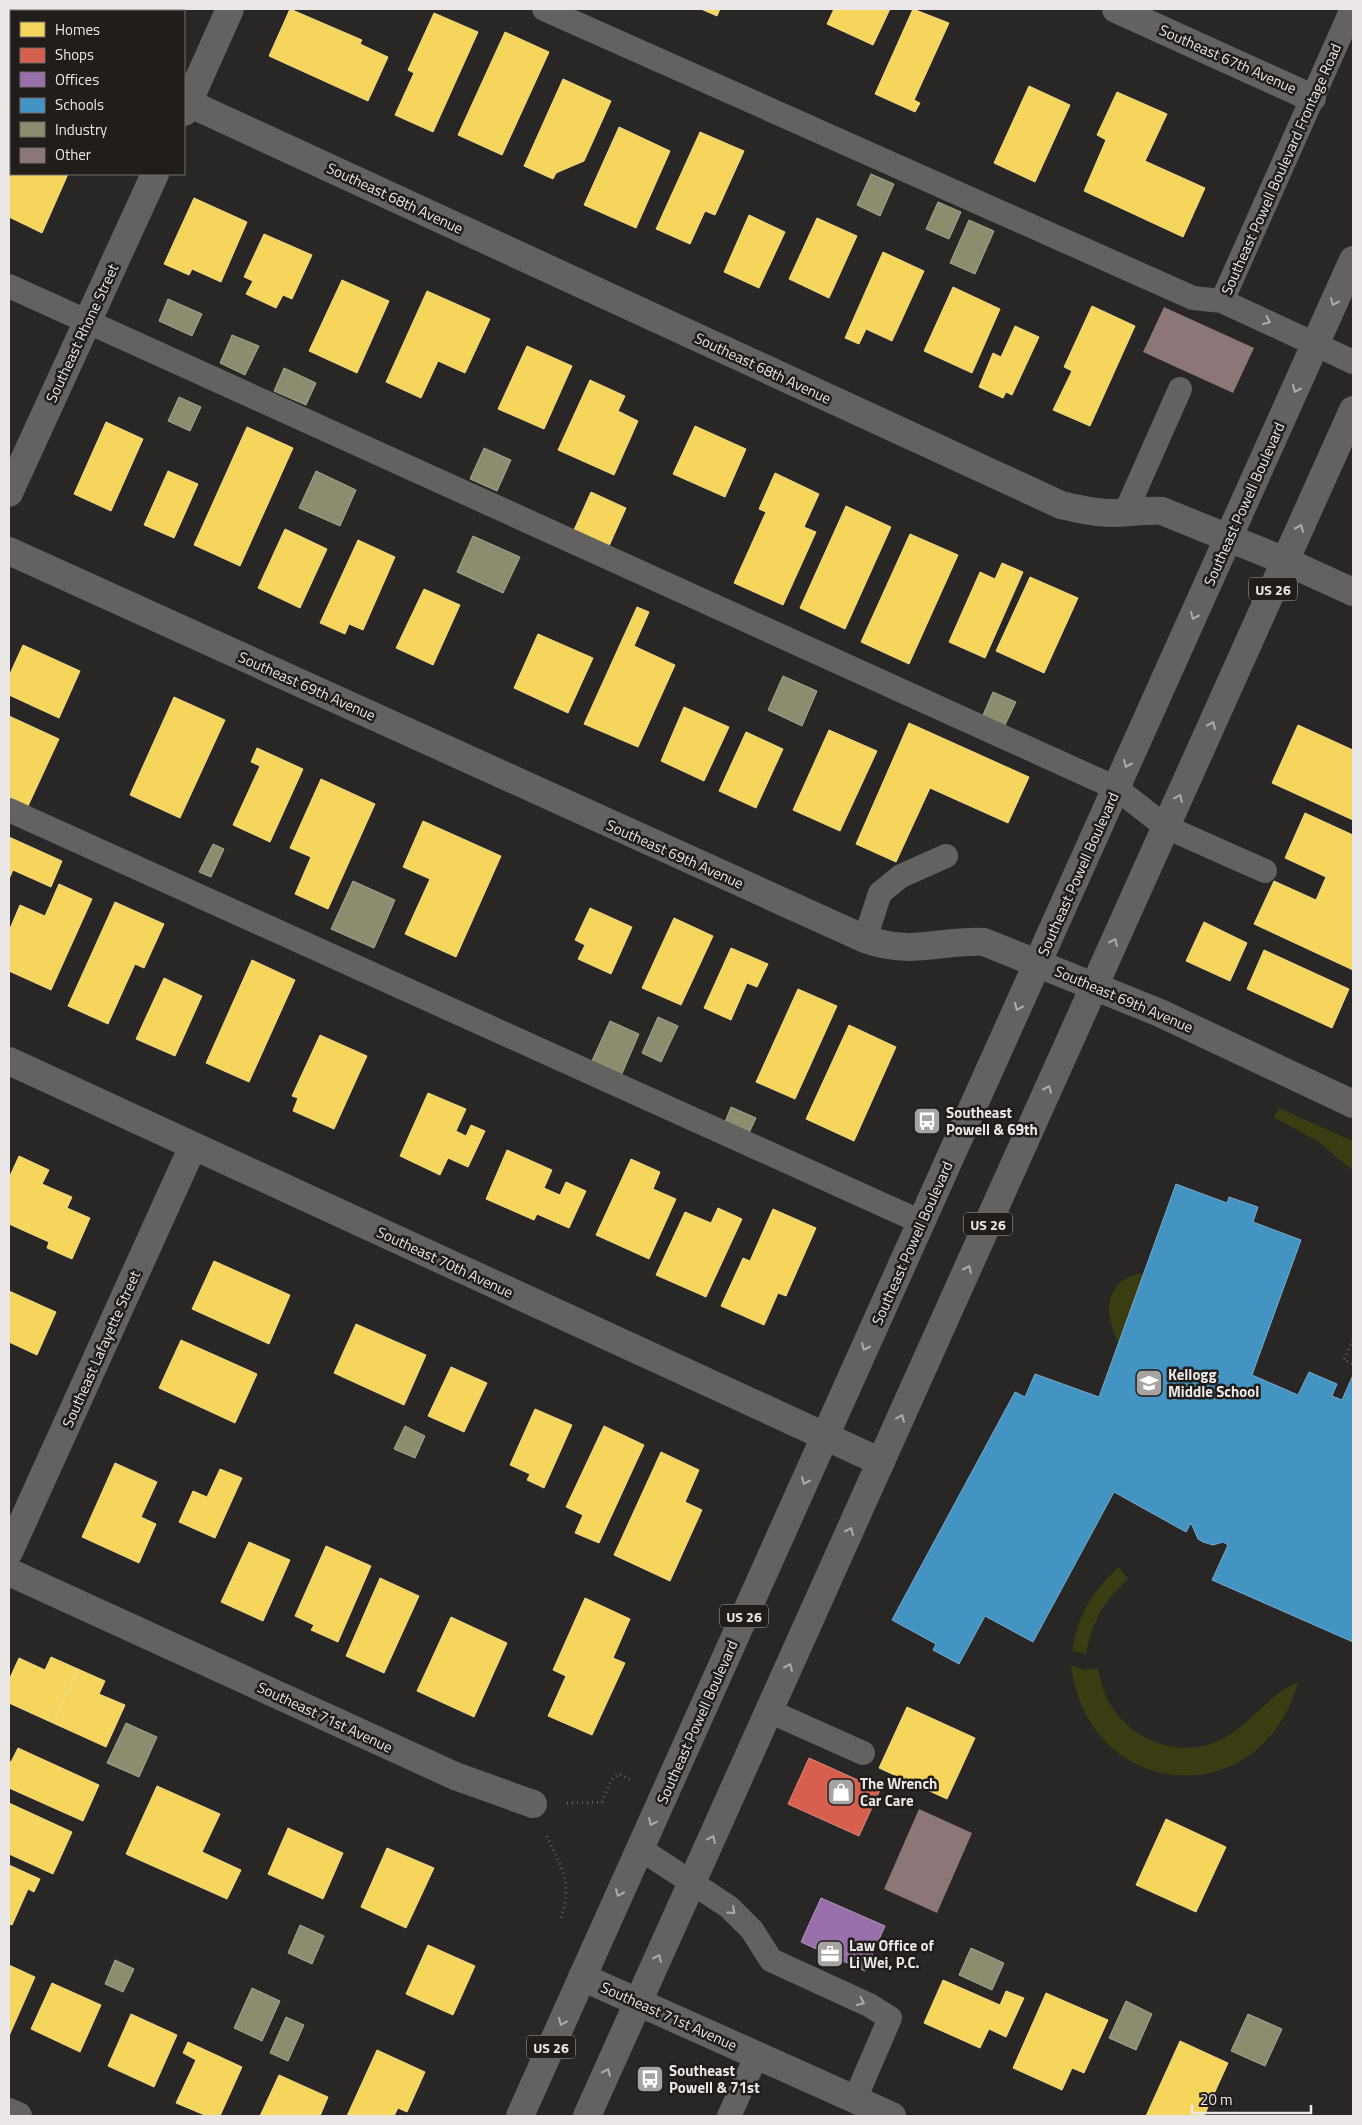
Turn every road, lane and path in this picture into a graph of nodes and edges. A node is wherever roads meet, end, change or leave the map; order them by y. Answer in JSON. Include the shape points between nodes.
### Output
{"nodes":[{"id":1,"x":230,"y":9,"type":"edge"},
{"id":2,"x":544,"y":9,"type":"edge"},
{"id":3,"x":1116,"y":9,"type":"edge"},
{"id":4,"x":1352,"y":9,"type":"edge"},
{"id":5,"x":1312,"y":98,"type":"junction"},
{"id":6,"x":185,"y":105,"type":"edge"},
{"id":7,"x":155,"y":175,"type":"edge"},
{"id":8,"x":1353,"y":260,"type":"edge"},
{"id":9,"x":9,"y":286,"type":"edge"},
{"id":10,"x":1222,"y":301,"type":"junction"},
{"id":11,"x":87,"y":322,"type":"junction"},
{"id":12,"x":1316,"y":344,"type":"junction"},
{"id":13,"x":1353,"y":362,"type":"edge"},
{"id":14,"x":1180,"y":389,"type":"dead end"},
{"id":15,"x":1353,"y":410,"type":"edge"},
{"id":16,"x":9,"y":493,"type":"edge"},
{"id":17,"x":1126,"y":511,"type":"junction"},
{"id":18,"x":1229,"y":539,"type":"junction"},
{"id":19,"x":9,"y":551,"type":"edge"},
{"id":20,"x":1285,"y":561,"type":"junction"},
{"id":21,"x":1353,"y":592,"type":"edge"},
{"id":22,"x":1116,"y":788,"type":"junction"},
{"id":23,"x":9,"y":810,"type":"edge"},
{"id":24,"x":1166,"y":826,"type":"junction"},
{"id":25,"x":946,"y":856,"type":"dead end"},
{"id":26,"x":1265,"y":871,"type":"dead end"},
{"id":27,"x":865,"y":939,"type":"junction"},
{"id":28,"x":1038,"y":962,"type":"junction"},
{"id":29,"x":1094,"y":986,"type":"junction"},
{"id":30,"x":9,"y":1061,"type":"edge"},
{"id":31,"x":1353,"y":1104,"type":"edge"},
{"id":32,"x":193,"y":1146,"type":"junction"},
{"id":33,"x":921,"y":1222,"type":"junction"},
{"id":34,"x":1353,"y":1340,"type":"edge"},
{"id":35,"x":1353,"y":1364,"type":"edge"},
{"id":36,"x":825,"y":1436,"type":"junction"},
{"id":37,"x":881,"y":1462,"type":"junction"},
{"id":38,"x":9,"y":1552,"type":"edge"},
{"id":39,"x":9,"y":1572,"type":"edge"},
{"id":40,"x":769,"y":1711,"type":"junction"},
{"id":41,"x":863,"y":1753,"type":"dead end"},
{"id":42,"x":664,"y":1795,"type":"junction"},
{"id":43,"x":533,"y":1804,"type":"junction"},
{"id":44,"x":639,"y":1848,"type":"junction"},
{"id":45,"x":692,"y":1883,"type":"junction"},
{"id":46,"x":561,"y":1918,"type":"dead end"},
{"id":47,"x":582,"y":1977,"type":"junction"},
{"id":48,"x":639,"y":2002,"type":"junction"},
{"id":49,"x":756,"y":2055,"type":"junction"},
{"id":50,"x":855,"y":2100,"type":"junction"},
{"id":51,"x":9,"y":2112,"type":"edge"},
{"id":52,"x":18,"y":2116,"type":"edge"},
{"id":53,"x":520,"y":2116,"type":"edge"},
{"id":54,"x":587,"y":2116,"type":"edge"},
{"id":55,"x":729,"y":2116,"type":"edge"},
{"id":56,"x":892,"y":2116,"type":"edge"}],
"edges":[{"from":1,"to":6,"type":"street"},
{"from":2,"to":10,"type":"lane","via":[[1193,298]]},
{"from":3,"to":5,"type":"street","name":"Southeast 67th Avenue"},
{"from":4,"to":5,"type":"lane","name":"Southeast Powell Boulevard Frontage Road"},
{"from":5,"to":10,"type":"lane","name":"Southeast Powell Boulevard Frontage Road"},
{"from":6,"to":17,"type":"street","name":"Southeast 68th Avenue","via":[[1061,505],[1087,511]]},
{"from":7,"to":11,"type":"street","name":"Southeast Rhone Street"},
{"from":8,"to":12,"type":"main road","name":"Southeast Powell Boulevard","number":"US 26","one_way":true},
{"from":9,"to":11,"type":"lane"},
{"from":10,"to":12,"type":"lane","one_way":true},
{"from":11,"to":16,"type":"street","name":"Southeast Rhone Street"},
{"from":11,"to":22,"type":"lane"},
{"from":12,"to":13,"type":"lane"},
{"from":12,"to":18,"type":"main road","name":"Southeast Powell Boulevard","number":"US 26","one_way":true},
{"from":14,"to":17,"type":"lane"},
{"from":20,"to":15,"type":"main road","number":"US 26","one_way":true},
{"from":17,"to":18,"type":"street","name":"Southeast 68th Avenue","via":[[1162,511]]},
{"from":18,"to":20,"type":"street","name":"Southeast 68th Avenue"},
{"from":18,"to":22,"type":"main road","name":"Southeast Powell Boulevard","number":"US 26","one_way":true},
{"from":19,"to":27,"type":"street","name":"Southeast 69th Avenue"},
{"from":20,"to":21,"type":"street","name":"Southeast 68th Avenue"},
{"from":24,"to":20,"type":"main road","number":"US 26","one_way":true},
{"from":22,"to":24,"type":"lane"},
{"from":22,"to":28,"type":"main road","name":"Southeast Powell Boulevard","number":"US 26"},
{"from":23,"to":33,"type":"lane"},
{"from":24,"to":26,"type":"lane"},
{"from":29,"to":24,"type":"main road","number":"US 26","one_way":true},
{"from":25,"to":27,"type":"lane","via":[[901,876],[880,892]]},
{"from":27,"to":28,"type":"street","name":"Southeast 69th Avenue","via":[[883,946],[904,948],[925,948],[962,941],[984,942]]},
{"from":28,"to":29,"type":"street","name":"Southeast 69th Avenue"},
{"from":28,"to":33,"type":"main road","name":"Southeast Powell Boulevard","number":"US 26","one_way":true},
{"from":29,"to":31,"type":"street","name":"Southeast 69th Avenue","via":[[1160,1013]]},
{"from":37,"to":29,"type":"main road","number":"US 26","one_way":true},
{"from":30,"to":32,"type":"street","name":"Southeast 70th Avenue"},
{"from":32,"to":36,"type":"street","name":"Southeast 70th Avenue"},
{"from":32,"to":38,"type":"street","name":"Southeast Lafayette Street"},
{"from":33,"to":36,"type":"main road","name":"Southeast Powell Boulevard","number":"US 26","one_way":true},
{"from":34,"to":35,"type":"path","via":[[1344,1360]]},
{"from":36,"to":37,"type":"street","name":"Southeast 70th Avenue"},
{"from":36,"to":42,"type":"main road","name":"Southeast Powell Boulevard","number":"US 26","one_way":true},
{"from":40,"to":37,"type":"main road","number":"US 26","one_way":true},
{"from":39,"to":43,"type":"street","name":"Southeast 71st Avenue","via":[[455,1776]]},
{"from":40,"to":41,"type":"lane"},
{"from":45,"to":40,"type":"main road","number":"US 26","one_way":true},
{"from":42,"to":43,"type":"path","via":[[619,1774],[612,1780],[602,1802]]},
{"from":42,"to":44,"type":"main road","name":"Southeast Powell Boulevard","number":"US 26","one_way":true},
{"from":43,"to":46,"type":"path","via":[[566,1880],[566,1902]]},
{"from":44,"to":45,"type":"lane"},
{"from":44,"to":47,"type":"main road","name":"Southeast Powell Boulevard","number":"US 26","one_way":true},
{"from":48,"to":45,"type":"main road","number":"US 26","one_way":true},
{"from":45,"to":50,"type":"lane","one_way":true,"via":[[729,1907],[752,1930],[771,1960],[890,2018]]},
{"from":47,"to":48,"type":"street","name":"Southeast 71st Avenue"},
{"from":47,"to":53,"type":"main road","name":"Southeast Powell Boulevard","number":"US 26","one_way":true},
{"from":48,"to":49,"type":"street","name":"Southeast 71st Avenue"},
{"from":54,"to":48,"type":"main road","number":"US 26","one_way":true},
{"from":49,"to":50,"type":"street","name":"Southeast 71st Avenue"},
{"from":49,"to":55,"type":"lane"},
{"from":50,"to":56,"type":"street","name":"Southeast 71st Avenue"},
{"from":51,"to":52,"type":"street"}]}
